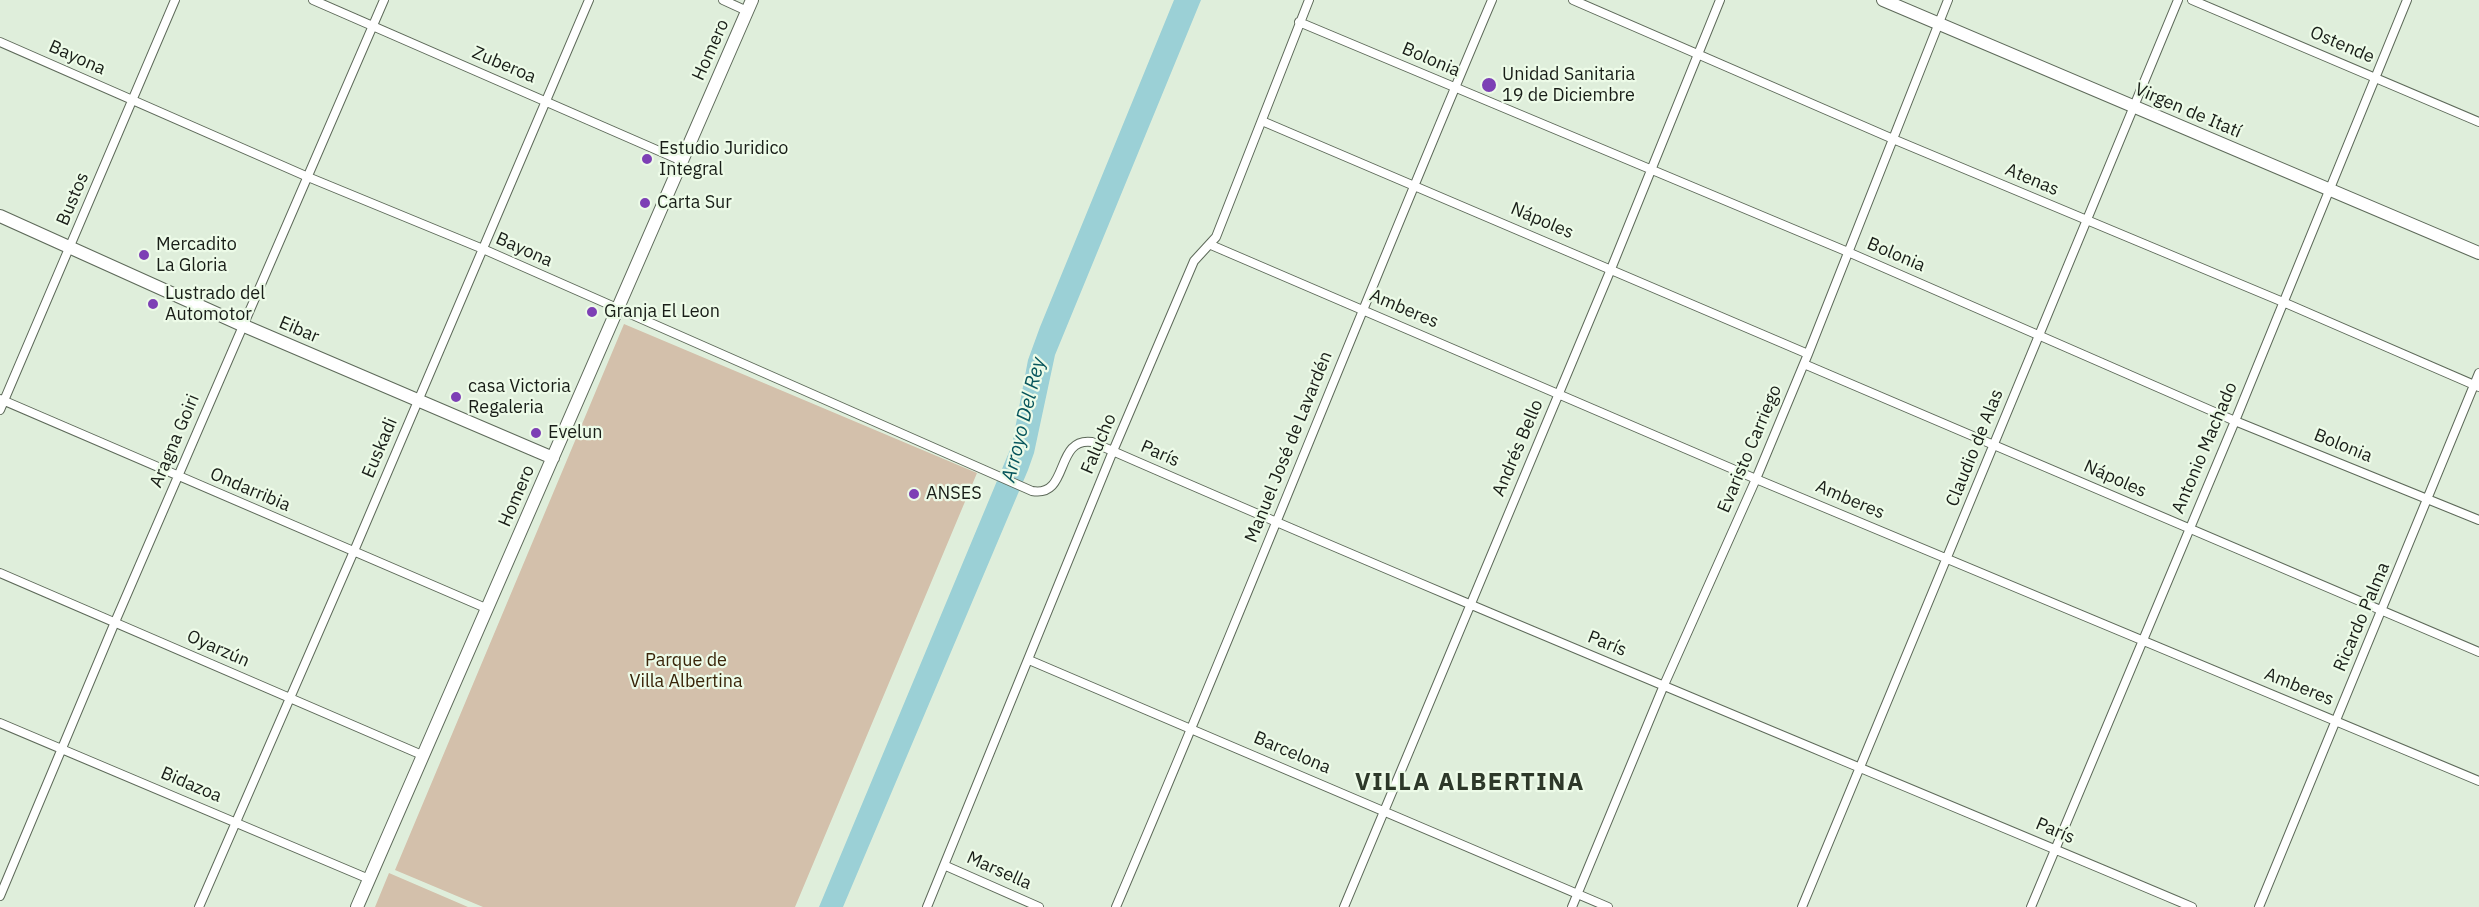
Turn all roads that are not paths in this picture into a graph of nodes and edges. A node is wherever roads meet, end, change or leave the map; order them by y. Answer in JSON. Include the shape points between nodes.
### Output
{"nodes":[{"id":1,"x":175,"y":0,"type":"edge"},
{"id":2,"x":313,"y":0,"type":"edge"},
{"id":3,"x":384,"y":0,"type":"edge"},
{"id":4,"x":589,"y":0,"type":"edge"},
{"id":5,"x":723,"y":0,"type":"edge"},
{"id":6,"x":1309,"y":0,"type":"edge"},
{"id":7,"x":1492,"y":0,"type":"edge"},
{"id":8,"x":1573,"y":0,"type":"edge"},
{"id":9,"x":1720,"y":0,"type":"edge"},
{"id":10,"x":1883,"y":0,"type":"edge"},
{"id":11,"x":1948,"y":0,"type":"edge"},
{"id":12,"x":2178,"y":0,"type":"edge"},
{"id":13,"x":2192,"y":0,"type":"edge"},
{"id":14,"x":2407,"y":0,"type":"edge"},
{"id":15,"x":750,"y":5,"type":"edge"},
{"id":16,"x":1299,"y":22,"type":"junction"},
{"id":17,"x":1939,"y":24,"type":"junction"},
{"id":18,"x":372,"y":26,"type":"junction"},
{"id":19,"x":0,"y":42,"type":"edge"},
{"id":20,"x":1698,"y":54,"type":"junction"},
{"id":21,"x":2374,"y":77,"type":"junction"},
{"id":22,"x":1455,"y":87,"type":"junction"},
{"id":23,"x":133,"y":101,"type":"junction"},
{"id":24,"x":546,"y":101,"type":"junction"},
{"id":25,"x":2134,"y":108,"type":"junction"},
{"id":26,"x":1262,"y":121,"type":"junction"},
{"id":27,"x":2479,"y":122,"type":"edge"},
{"id":28,"x":1893,"y":139,"type":"junction"},
{"id":29,"x":682,"y":161,"type":"junction"},
{"id":30,"x":1651,"y":168,"type":"junction"},
{"id":31,"x":308,"y":177,"type":"junction"},
{"id":32,"x":1413,"y":184,"type":"junction"},
{"id":33,"x":2329,"y":189,"type":"junction"},
{"id":34,"x":0,"y":216,"type":"edge"},
{"id":35,"x":2085,"y":221,"type":"junction"},
{"id":36,"x":1211,"y":245,"type":"junction"},
{"id":37,"x":70,"y":246,"type":"junction"},
{"id":38,"x":483,"y":249,"type":"junction"},
{"id":39,"x":1848,"y":252,"type":"junction"},
{"id":40,"x":2479,"y":253,"type":"edge"},
{"id":41,"x":1611,"y":269,"type":"junction"},
{"id":42,"x":2283,"y":302,"type":"junction"},
{"id":43,"x":618,"y":310,"type":"junction"},
{"id":44,"x":1362,"y":310,"type":"junction"},
{"id":45,"x":242,"y":325,"type":"junction"},
{"id":46,"x":2039,"y":334,"type":"junction"},
{"id":47,"x":1808,"y":354,"type":"junction"},
{"id":48,"x":1804,"y":364,"type":"junction"},
{"id":49,"x":2479,"y":373,"type":"edge"},
{"id":50,"x":2476,"y":386,"type":"edge"},
{"id":51,"x":1559,"y":393,"type":"junction"},
{"id":52,"x":2,"y":400,"type":"edge"},
{"id":53,"x":418,"y":400,"type":"junction"},
{"id":54,"x":0,"y":410,"type":"edge"},
{"id":55,"x":2235,"y":421,"type":"junction"},
{"id":56,"x":1995,"y":445,"type":"junction"},
{"id":57,"x":1113,"y":452,"type":"junction"},
{"id":58,"x":553,"y":458,"type":"junction"},
{"id":59,"x":177,"y":477,"type":"junction"},
{"id":60,"x":1756,"y":479,"type":"junction"},
{"id":61,"x":1032,"y":491,"type":"joint"},
{"id":62,"x":2428,"y":498,"type":"junction"},
{"id":63,"x":2479,"y":520,"type":"edge"},
{"id":64,"x":1276,"y":523,"type":"junction"},
{"id":65,"x":2189,"y":530,"type":"junction"},
{"id":66,"x":354,"y":551,"type":"junction"},
{"id":67,"x":1947,"y":559,"type":"junction"},
{"id":68,"x":0,"y":573,"type":"edge"},
{"id":69,"x":1470,"y":606,"type":"junction"},
{"id":70,"x":488,"y":609,"type":"junction"},
{"id":71,"x":2382,"y":612,"type":"junction"},
{"id":72,"x":114,"y":622,"type":"junction"},
{"id":73,"x":2144,"y":641,"type":"junction"},
{"id":74,"x":2479,"y":652,"type":"edge"},
{"id":75,"x":1029,"y":660,"type":"junction"},
{"id":76,"x":1664,"y":685,"type":"junction"},
{"id":77,"x":290,"y":698,"type":"junction"},
{"id":78,"x":2337,"y":720,"type":"junction"},
{"id":79,"x":0,"y":723,"type":"edge"},
{"id":80,"x":1192,"y":728,"type":"junction"},
{"id":81,"x":62,"y":749,"type":"junction"},
{"id":82,"x":422,"y":755,"type":"junction"},
{"id":83,"x":1860,"y":767,"type":"junction"},
{"id":84,"x":2479,"y":781,"type":"edge"},
{"id":85,"x":1383,"y":810,"type":"junction"},
{"id":86,"x":236,"y":821,"type":"junction"},
{"id":87,"x":2055,"y":849,"type":"junction"},
{"id":88,"x":946,"y":866,"type":"junction"},
{"id":89,"x":369,"y":879,"type":"junction"},
{"id":90,"x":1577,"y":894,"type":"junction"},
{"id":91,"x":0,"y":896,"type":"edge"},
{"id":92,"x":199,"y":907,"type":"edge"},
{"id":93,"x":357,"y":907,"type":"edge"},
{"id":94,"x":927,"y":907,"type":"edge"},
{"id":95,"x":1039,"y":907,"type":"edge"},
{"id":96,"x":1116,"y":907,"type":"edge"},
{"id":97,"x":1344,"y":907,"type":"edge"},
{"id":98,"x":1572,"y":907,"type":"edge"},
{"id":99,"x":1608,"y":907,"type":"edge"},
{"id":100,"x":1802,"y":907,"type":"edge"},
{"id":101,"x":2031,"y":907,"type":"edge"},
{"id":102,"x":2192,"y":907,"type":"edge"},
{"id":103,"x":2259,"y":907,"type":"edge"}],
"edges":[{"from":1,"to":23,"type":"street","name":"Bustos"},
{"from":2,"to":18,"type":"street","name":"Zuberoa"},
{"from":3,"to":18,"type":"street","name":"Aragna Goiri"},
{"from":4,"to":24,"type":"street","name":"Euskadi"},
{"from":5,"to":15,"type":"street"},
{"from":6,"to":16,"type":"street","name":"Falucho"},
{"from":7,"to":22,"type":"street","name":"Manuel José de Lavardén"},
{"from":8,"to":20,"type":"street","name":"Atenas"},
{"from":9,"to":20,"type":"street","name":"Andrés Bello"},
{"from":10,"to":17,"type":"street","name":"Virgen de Itatí"},
{"from":11,"to":17,"type":"street","name":"Evaristo Carriego"},
{"from":12,"to":25,"type":"street","name":"Claudio de Alas"},
{"from":13,"to":21,"type":"street","name":"Ostende"},
{"from":14,"to":21,"type":"street","name":"Antonio Machado"},
{"from":15,"to":29,"type":"street","name":"Homero"},
{"from":16,"to":22,"type":"street","name":"Bolonia"},
{"from":16,"to":26,"type":"street","name":"Falucho"},
{"from":17,"to":25,"type":"street","name":"Virgen de Itatí"},
{"from":17,"to":28,"type":"street","name":"Evaristo Carriego"},
{"from":18,"to":24,"type":"street","name":"Zuberoa"},
{"from":18,"to":31,"type":"street","name":"Aragna Goiri"},
{"from":19,"to":23,"type":"street","name":"Bayona"},
{"from":20,"to":28,"type":"street","name":"Atenas"},
{"from":20,"to":30,"type":"street","name":"Andrés Bello"},
{"from":21,"to":27,"type":"street","name":"Ostende"},
{"from":21,"to":33,"type":"street","name":"Antonio Machado"},
{"from":22,"to":30,"type":"street","name":"Bolonia"},
{"from":22,"to":32,"type":"street","name":"Manuel José de Lavardén"},
{"from":23,"to":31,"type":"street","name":"Bayona"},
{"from":23,"to":37,"type":"street","name":"Bustos"},
{"from":24,"to":29,"type":"street","name":"Zuberoa"},
{"from":24,"to":38,"type":"street","name":"Euskadi"},
{"from":25,"to":33,"type":"street","name":"Virgen de Itatí"},
{"from":25,"to":35,"type":"street","name":"Claudio de Alas"},
{"from":26,"to":32,"type":"street","name":"Nápoles"},
{"from":26,"to":36,"type":"street","name":"Falucho"},
{"from":28,"to":35,"type":"street","name":"Atenas"},
{"from":28,"to":39,"type":"street","name":"Evaristo Carriego"},
{"from":29,"to":43,"type":"street","name":"Homero"},
{"from":30,"to":39,"type":"street","name":"Bolonia"},
{"from":30,"to":41,"type":"street","name":"Andrés Bello"},
{"from":31,"to":38,"type":"street","name":"Bayona"},
{"from":31,"to":45,"type":"street","name":"Aragna Goiri"},
{"from":32,"to":41,"type":"street","name":"Nápoles"},
{"from":32,"to":44,"type":"street","name":"Manuel José de Lavardén"},
{"from":33,"to":40,"type":"street","name":"Virgen de Itatí"},
{"from":33,"to":42,"type":"street","name":"Antonio Machado"},
{"from":34,"to":37,"type":"street","name":"Eibar"},
{"from":35,"to":42,"type":"street","name":"Atenas"},
{"from":35,"to":46,"type":"street","name":"Claudio de Alas"},
{"from":36,"to":44,"type":"street","name":"Amberes"},
{"from":36,"to":57,"type":"street","name":"Falucho","via":[[1194,261]]},
{"from":37,"to":45,"type":"street","name":"Eibar"},
{"from":37,"to":52,"type":"street","name":"Bustos"},
{"from":38,"to":43,"type":"street","name":"Bayona"},
{"from":38,"to":53,"type":"street","name":"Euskadi"},
{"from":39,"to":46,"type":"street","name":"Bolonia"},
{"from":39,"to":47,"type":"street","name":"Evaristo Carriego"},
{"from":41,"to":47,"type":"street","name":"Nápoles"},
{"from":41,"to":51,"type":"street","name":"Andrés Bello"},
{"from":42,"to":50,"type":"street","name":"Atenas"},
{"from":42,"to":55,"type":"street","name":"Antonio Machado"},
{"from":43,"to":58,"type":"street","name":"Homero"},
{"from":43,"to":61,"type":"street","name":"Bayona"},
{"from":44,"to":51,"type":"street","name":"Amberes"},
{"from":44,"to":64,"type":"street","name":"Manuel José de Lavardén"},
{"from":45,"to":53,"type":"street","name":"Eibar"},
{"from":45,"to":59,"type":"street","name":"Aragna Goiri"},
{"from":46,"to":55,"type":"street","name":"Bolonia"},
{"from":46,"to":56,"type":"street","name":"Claudio de Alas"},
{"from":47,"to":48,"type":"street","name":"Evaristo Carriego"},
{"from":48,"to":56,"type":"street","name":"Nápoles"},
{"from":48,"to":60,"type":"street","name":"Evaristo Carriego"},
{"from":49,"to":50,"type":"street","name":"Ricardo Palma"},
{"from":50,"to":62,"type":"street","name":"Ricardo Palma"},
{"from":51,"to":60,"type":"street","name":"Amberes"},
{"from":51,"to":69,"type":"street","name":"Andrés Bello"},
{"from":52,"to":54,"type":"street","name":"Bustos"},
{"from":52,"to":59,"type":"street","name":"Ondarribia"},
{"from":53,"to":58,"type":"street","name":"Eibar"},
{"from":53,"to":66,"type":"street","name":"Euskadi"},
{"from":55,"to":62,"type":"street","name":"Bolonia"},
{"from":55,"to":65,"type":"street","name":"Antonio Machado"},
{"from":56,"to":65,"type":"street","name":"Nápoles"},
{"from":56,"to":67,"type":"street","name":"Claudio de Alas"},
{"from":57,"to":61,"type":"street","name":"París","via":[[1092,442],[1077,444],[1070,450],[1055,483],[1042,493]]},
{"from":57,"to":64,"type":"street","name":"París"},
{"from":57,"to":75,"type":"street","name":"Falucho"},
{"from":58,"to":70,"type":"street","name":"Homero"},
{"from":59,"to":66,"type":"street","name":"Ondarribia"},
{"from":59,"to":72,"type":"street","name":"Aragna Goiri"},
{"from":60,"to":67,"type":"street","name":"Amberes"},
{"from":60,"to":76,"type":"street","name":"Evaristo Carriego"},
{"from":62,"to":63,"type":"street","name":"Bolonia"},
{"from":62,"to":71,"type":"street","name":"Ricardo Palma"},
{"from":64,"to":69,"type":"street","name":"París"},
{"from":64,"to":80,"type":"street","name":"Manuel José de Lavardén"},
{"from":65,"to":71,"type":"street","name":"Nápoles"},
{"from":65,"to":73,"type":"street","name":"Antonio Machado"},
{"from":66,"to":70,"type":"street","name":"Ondarribia"},
{"from":66,"to":77,"type":"street","name":"Euskadi"},
{"from":67,"to":73,"type":"street","name":"Amberes"},
{"from":67,"to":83,"type":"street","name":"Claudio de Alas"},
{"from":68,"to":72,"type":"street","name":"Oyarzún"},
{"from":69,"to":76,"type":"street","name":"París"},
{"from":69,"to":85,"type":"street","name":"Andrés Bello"},
{"from":70,"to":82,"type":"street","name":"Homero"},
{"from":71,"to":74,"type":"street","name":"Nápoles"},
{"from":71,"to":78,"type":"street","name":"Ricardo Palma"},
{"from":72,"to":77,"type":"street","name":"Oyarzún"},
{"from":72,"to":81,"type":"street","name":"Aragna Goiri"},
{"from":73,"to":78,"type":"street","name":"Amberes"},
{"from":73,"to":87,"type":"street","name":"Antonio Machado"},
{"from":75,"to":80,"type":"street","name":"Barcelona"},
{"from":75,"to":88,"type":"street","name":"Falucho"},
{"from":76,"to":83,"type":"street","name":"París"},
{"from":76,"to":90,"type":"street","name":"Evaristo Carriego"},
{"from":77,"to":82,"type":"street","name":"Oyarzún"},
{"from":77,"to":86,"type":"street","name":"Euskadi"},
{"from":78,"to":84,"type":"street","name":"Amberes"},
{"from":78,"to":103,"type":"street","name":"Ricardo Palma"},
{"from":79,"to":81,"type":"street","name":"Bidazoa"},
{"from":80,"to":85,"type":"street","name":"Barcelona"},
{"from":80,"to":96,"type":"street","name":"Manuel José de Lavardén"},
{"from":81,"to":86,"type":"street","name":"Bidazoa"},
{"from":81,"to":91,"type":"street","name":"Aragna Goiri"},
{"from":82,"to":89,"type":"street","name":"Homero"},
{"from":83,"to":87,"type":"street","name":"París"},
{"from":83,"to":100,"type":"street","name":"Claudio de Alas"},
{"from":85,"to":90,"type":"street","name":"Barcelona"},
{"from":85,"to":97,"type":"street","name":"Andrés Bello"},
{"from":86,"to":89,"type":"street","name":"Bidazoa"},
{"from":86,"to":92,"type":"street","name":"Euskadi"},
{"from":87,"to":101,"type":"street","name":"Antonio Machado"},
{"from":87,"to":102,"type":"street","name":"París"},
{"from":88,"to":94,"type":"street","name":"Falucho"},
{"from":88,"to":95,"type":"street","name":"Marsella"},
{"from":89,"to":93,"type":"street","name":"Homero"},
{"from":90,"to":98,"type":"street","name":"Evaristo Carriego"},
{"from":90,"to":99,"type":"street","name":"Barcelona"}]}
